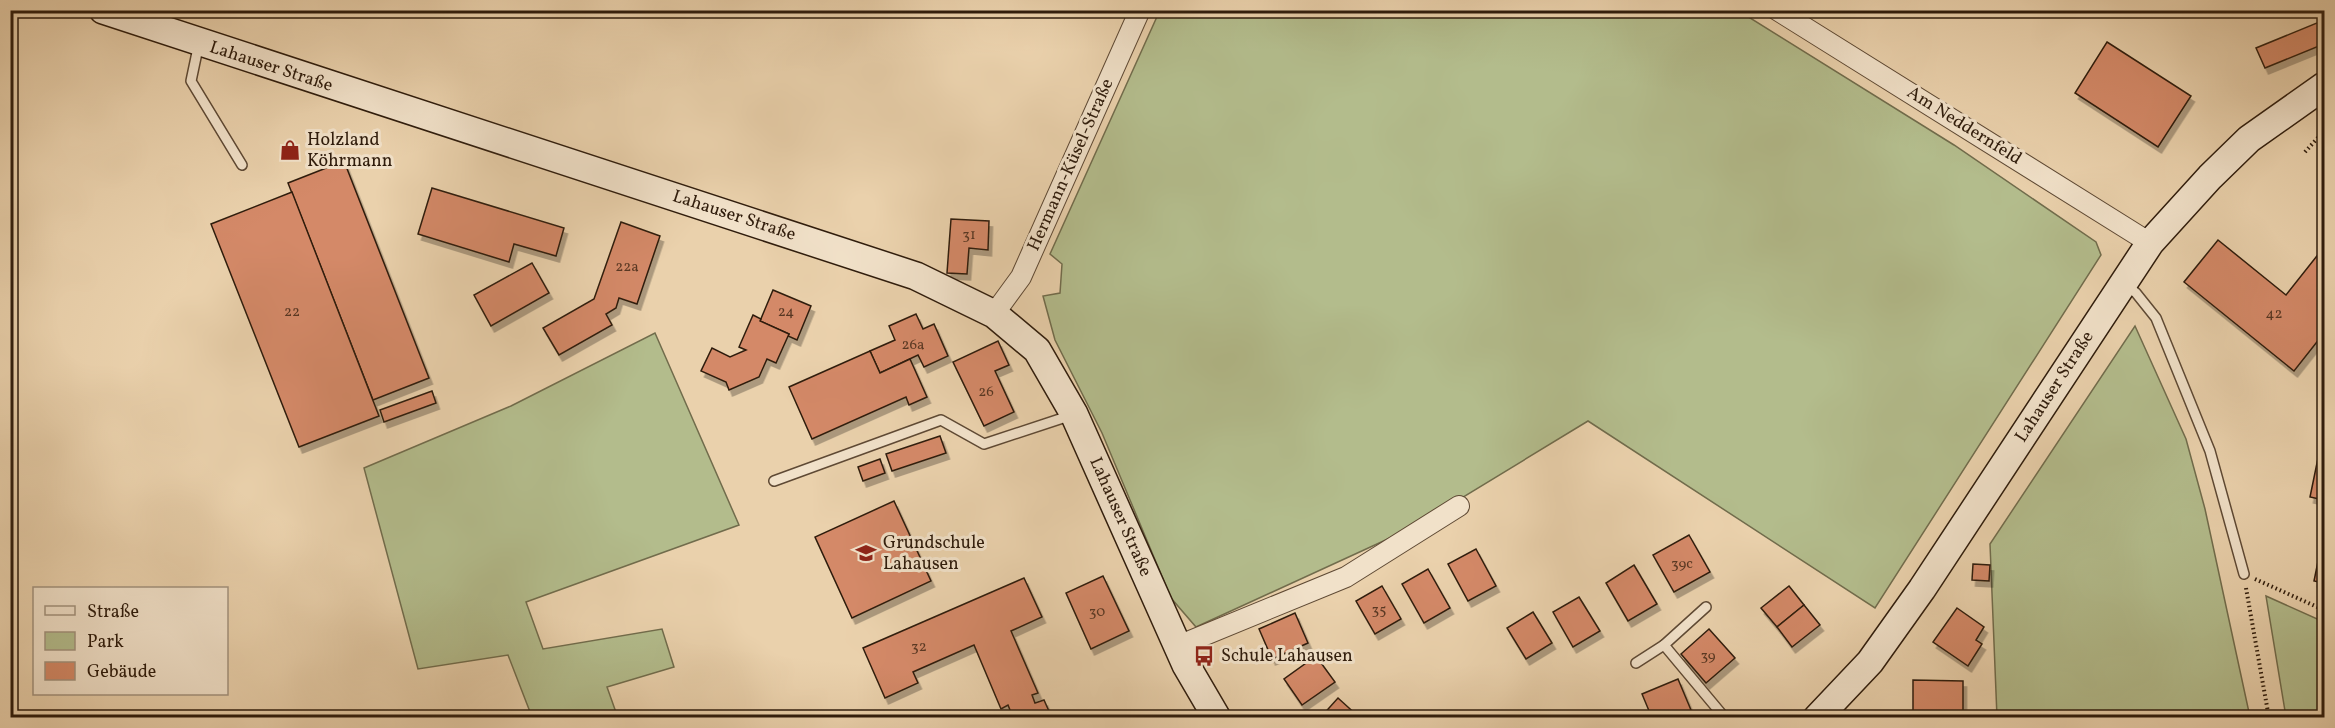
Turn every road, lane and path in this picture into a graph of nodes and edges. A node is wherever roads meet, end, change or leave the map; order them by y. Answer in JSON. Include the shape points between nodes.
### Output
{"nodes":[{"id":1,"x":103,"y":10,"type":"edge"},
{"id":2,"x":1140,"y":10,"type":"edge"},
{"id":3,"x":1777,"y":10,"type":"edge"},
{"id":4,"x":198,"y":43,"type":"junction"},
{"id":5,"x":2325,"y":86,"type":"edge"},
{"id":6,"x":2325,"y":131,"type":"edge"},
{"id":7,"x":2305,"y":152,"type":"dead end"},
{"id":8,"x":242,"y":165,"type":"dead end"},
{"id":9,"x":2150,"y":243,"type":"junction"},
{"id":10,"x":2123,"y":282,"type":"junction"},
{"id":11,"x":994,"y":314,"type":"junction"},
{"id":12,"x":1074,"y":414,"type":"junction"},
{"id":13,"x":774,"y":481,"type":"dead end"},
{"id":14,"x":1459,"y":506,"type":"dead end"},
{"id":15,"x":2244,"y":574,"type":"junction"},
{"id":16,"x":1706,"y":607,"type":"dead end"},
{"id":17,"x":2325,"y":610,"type":"edge"},
{"id":18,"x":1664,"y":645,"type":"junction"},
{"id":19,"x":1178,"y":646,"type":"junction"},
{"id":20,"x":1636,"y":663,"type":"dead end"},
{"id":21,"x":1218,"y":717,"type":"edge"},
{"id":22,"x":1725,"y":717,"type":"edge"},
{"id":23,"x":1817,"y":717,"type":"edge"},
{"id":24,"x":2269,"y":717,"type":"edge"}],
"edges":[{"from":1,"to":4,"type":"street","name":"Lahauser Straße"},
{"from":2,"to":11,"type":"street","name":"Hermann-Küsel-Straße","via":[[1021,277]]},
{"from":3,"to":9,"type":"street","name":"Am Neddernfeld"},
{"from":4,"to":8,"type":"lane","via":[[191,81]]},
{"from":4,"to":11,"type":"street","name":"Lahauser Straße","via":[[916,276]]},
{"from":5,"to":9,"type":"street","name":"Lahauser Straße","via":[[2249,139]]},
{"from":6,"to":7,"type":"path"},
{"from":9,"to":10,"type":"street","name":"Lahauser Straße"},
{"from":10,"to":15,"type":"lane","via":[[2156,318],[2210,451]]},
{"from":10,"to":23,"type":"street","name":"Lahauser Straße","via":[[1922,589],[1870,662]]},
{"from":11,"to":12,"type":"street","name":"Lahauser Straße","via":[[1037,350]]},
{"from":12,"to":13,"type":"lane","via":[[984,444],[941,420]]},
{"from":12,"to":19,"type":"street","name":"Lahauser Straße"},
{"from":14,"to":19,"type":"street","via":[[1346,577]]},
{"from":15,"to":17,"type":"path"},
{"from":15,"to":24,"type":"path"},
{"from":16,"to":18,"type":"lane"},
{"from":18,"to":20,"type":"lane"},
{"from":18,"to":22,"type":"lane"},
{"from":19,"to":21,"type":"street","name":"Lahauser Straße"}]}
